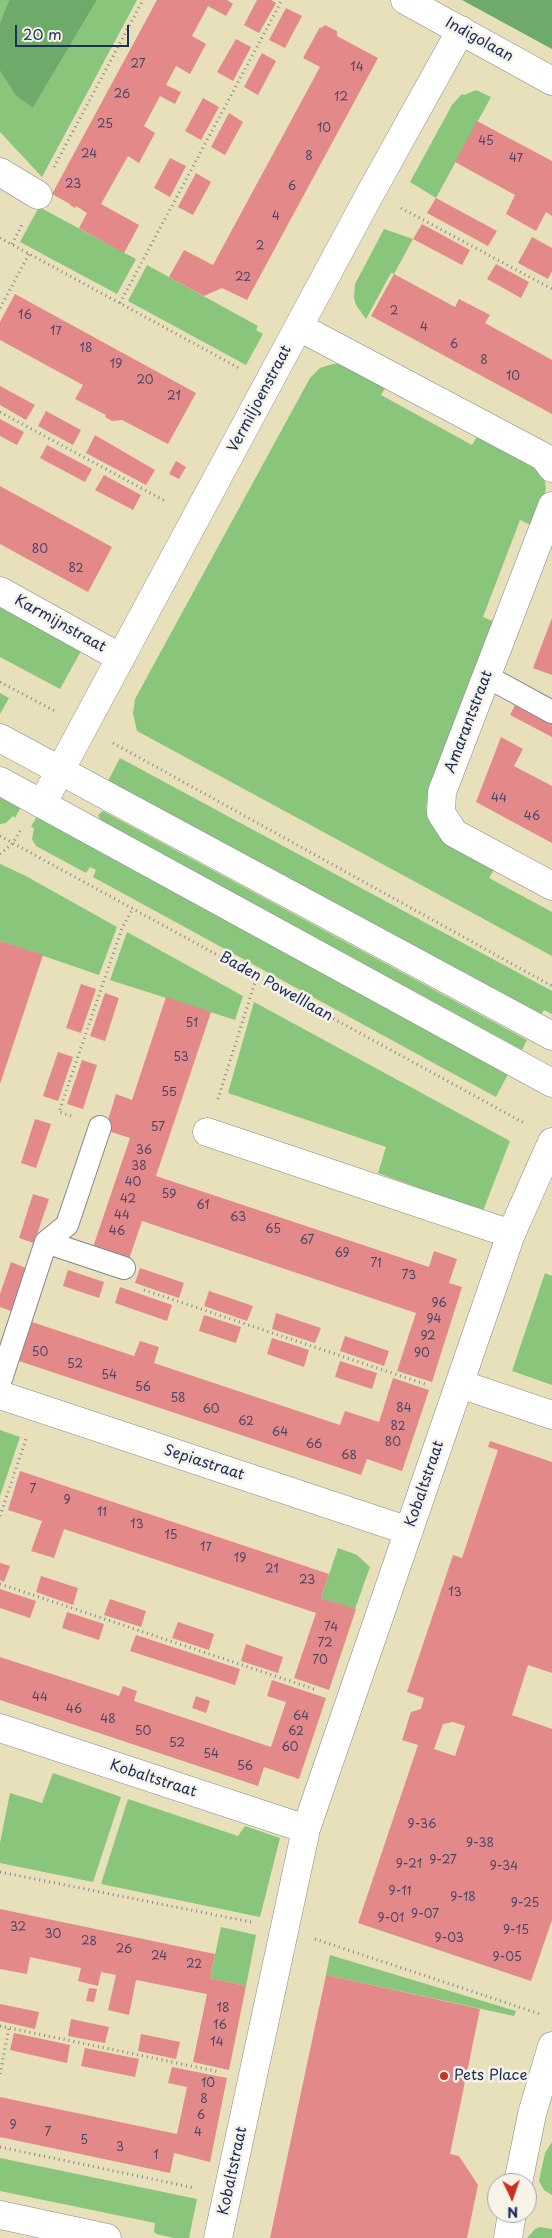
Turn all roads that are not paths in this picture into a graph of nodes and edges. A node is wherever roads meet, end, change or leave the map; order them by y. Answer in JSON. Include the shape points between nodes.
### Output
{"nodes":[{"id":1,"x":405,"y":0,"type":"edge"},
{"id":2,"x":461,"y":30,"type":"junction"},
{"id":3,"x":552,"y":80,"type":"edge"},
{"id":4,"x":0,"y":172,"type":"edge"},
{"id":5,"x":38,"y":195,"type":"road end"},
{"id":6,"x":298,"y":327,"type":"junction"},
{"id":7,"x":552,"y":468,"type":"edge"},
{"id":8,"x":552,"y":506,"type":"edge"},
{"id":9,"x":0,"y":592,"type":"edge"},
{"id":10,"x":121,"y":658,"type":"junction"},
{"id":11,"x":486,"y":676,"type":"junction"},
{"id":12,"x":552,"y":712,"type":"edge"},
{"id":13,"x":0,"y":738,"type":"edge"},
{"id":14,"x":60,"y":770,"type":"junction"},
{"id":15,"x":0,"y":781,"type":"edge"},
{"id":16,"x":42,"y":804,"type":"junction"},
{"id":17,"x":552,"y":886,"type":"edge"},
{"id":18,"x":552,"y":1036,"type":"edge"},
{"id":19,"x":552,"y":1083,"type":"edge"},
{"id":20,"x":100,"y":1127,"type":"dead end"},
{"id":21,"x":208,"y":1132,"type":"road end"},
{"id":22,"x":552,"y":1142,"type":"edge"},
{"id":23,"x":511,"y":1234,"type":"junction"},
{"id":24,"x":46,"y":1242,"type":"junction"},
{"id":25,"x":124,"y":1268,"type":"road end"},
{"id":26,"x":0,"y":1382,"type":"edge"},
{"id":27,"x":458,"y":1389,"type":"junction"},
{"id":28,"x":0,"y":1395,"type":"edge"},
{"id":29,"x":552,"y":1415,"type":"edge"},
{"id":30,"x":409,"y":1531,"type":"junction"},
{"id":31,"x":0,"y":1728,"type":"edge"},
{"id":32,"x":306,"y":1829,"type":"junction"},
{"id":33,"x":552,"y":2046,"type":"edge"},
{"id":34,"x":520,"y":2173,"type":"edge"},
{"id":35,"x":0,"y":2215,"type":"edge"},
{"id":36,"x":510,"y":2223,"type":"edge"},
{"id":37,"x":107,"y":2238,"type":"edge"},
{"id":38,"x":218,"y":2238,"type":"edge"},
{"id":39,"x":508,"y":2238,"type":"edge"}],
"edges":[{"from":1,"to":2,"type":"street","name":"Indigolaan"},
{"from":2,"to":3,"type":"street","name":"Indigolaan"},
{"from":2,"to":6,"type":"street","name":"Vermiljoenstraat"},
{"from":4,"to":5,"type":"street"},
{"from":6,"to":7,"type":"street","via":[[544,456]]},
{"from":6,"to":10,"type":"street","name":"Vermiljoenstraat"},
{"from":8,"to":11,"type":"street","name":"Amarantstraat"},
{"from":9,"to":10,"type":"street","name":"Karmijnstraat"},
{"from":10,"to":14,"type":"street","name":"Vermiljoenstraat"},
{"from":11,"to":12,"type":"lane"},
{"from":11,"to":17,"type":"street","name":"Amarantstraat","via":[[442,792],[441,813],[454,833]]},
{"from":13,"to":14,"type":"street"},
{"from":14,"to":16,"type":"street","name":"Vermiljoenstraat"},
{"from":14,"to":18,"type":"street"},
{"from":15,"to":16,"type":"street"},
{"from":16,"to":19,"type":"street"},
{"from":20,"to":24,"type":"lane","via":[[67,1225]]},
{"from":21,"to":23,"type":"street"},
{"from":22,"to":23,"type":"street","name":"Kobaltstraat"},
{"from":23,"to":27,"type":"street","name":"Kobaltstraat"},
{"from":24,"to":25,"type":"lane"},
{"from":24,"to":26,"type":"lane"},
{"from":27,"to":29,"type":"street"},
{"from":27,"to":30,"type":"street","name":"Kobaltstraat"},
{"from":28,"to":30,"type":"street","name":"Sepiastraat"},
{"from":30,"to":32,"type":"street","name":"Kobaltstraat"},
{"from":31,"to":32,"type":"street","name":"Kobaltstraat"},
{"from":32,"to":38,"type":"street","name":"Kobaltstraat"},
{"from":33,"to":34,"type":"street","via":[[532,2114]]},
{"from":35,"to":37,"type":"street"},
{"from":36,"to":39,"type":"street"}]}
